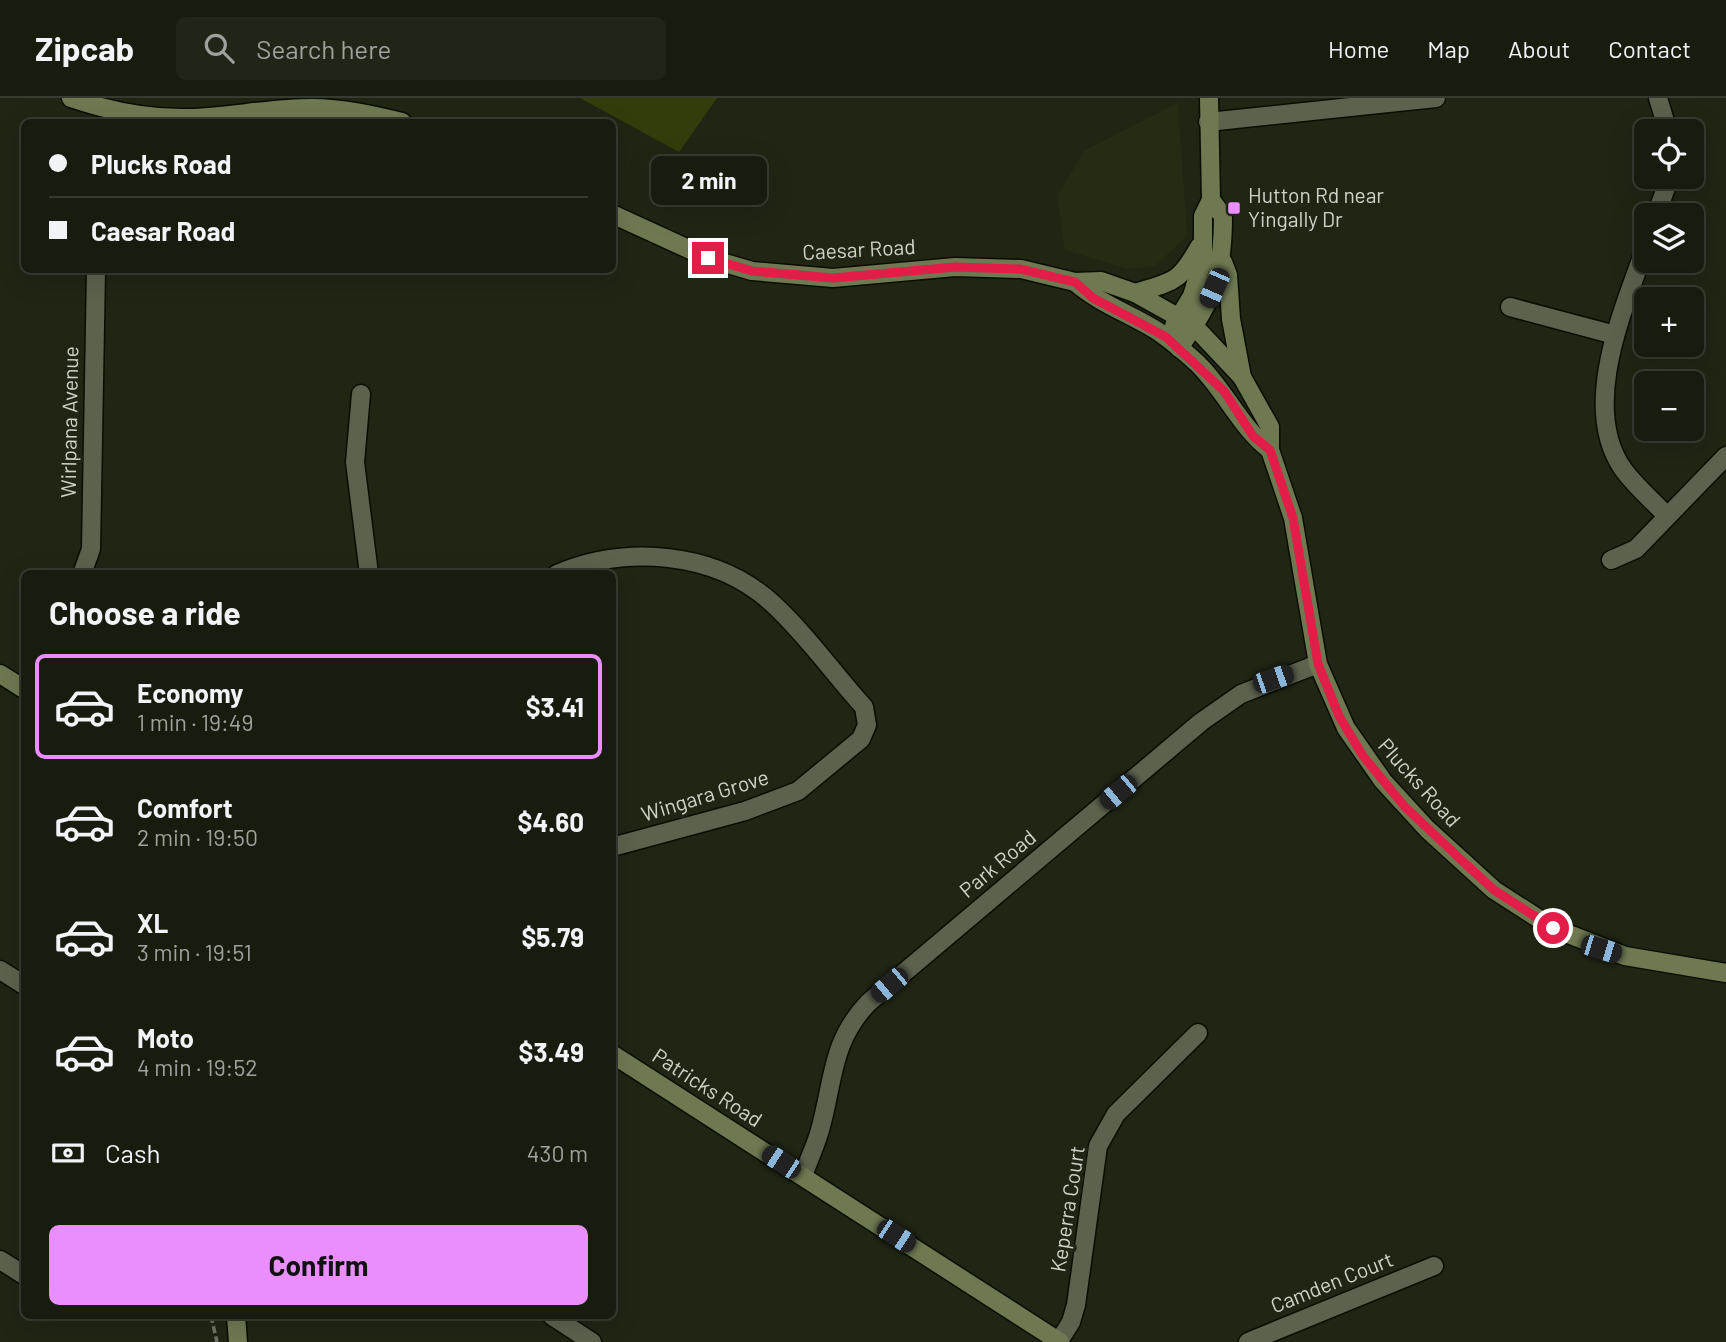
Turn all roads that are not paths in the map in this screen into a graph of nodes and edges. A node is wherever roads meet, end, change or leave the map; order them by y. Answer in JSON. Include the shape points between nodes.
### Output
{"nodes":[{"id":1,"x":72,"y":98,"type":"edge"},
{"id":2,"x":1209,"y":98,"type":"edge"},
{"id":3,"x":1436,"y":98,"type":"edge"},
{"id":4,"x":1658,"y":98,"type":"edge"},
{"id":5,"x":126,"y":118,"type":"edge"},
{"id":6,"x":391,"y":119,"type":"edge"},
{"id":7,"x":1664,"y":119,"type":"edge"},
{"id":8,"x":1208,"y":122,"type":"junction"},
{"id":9,"x":1210,"y":200,"type":"junction"},
{"id":10,"x":616,"y":216,"type":"edge"},
{"id":11,"x":1203,"y":240,"type":"junction"},
{"id":12,"x":1222,"y":259,"type":"junction"},
{"id":13,"x":96,"y":273,"type":"edge"},
{"id":14,"x":1637,"y":273,"type":"edge"},
{"id":15,"x":1075,"y":282,"type":"junction"},
{"id":16,"x":1135,"y":293,"type":"junction"},
{"id":17,"x":1510,"y":307,"type":"dead end"},
{"id":18,"x":1187,"y":321,"type":"junction"},
{"id":19,"x":1615,"y":335,"type":"junction"},
{"id":20,"x":1172,"y":342,"type":"junction"},
{"id":21,"x":1242,"y":377,"type":"junction"},
{"id":22,"x":361,"y":394,"type":"dead end"},
{"id":23,"x":1270,"y":450,"type":"junction"},
{"id":24,"x":1726,"y":456,"type":"edge"},
{"id":25,"x":1667,"y":516,"type":"junction"},
{"id":26,"x":1611,"y":559,"type":"dead end"},
{"id":27,"x":83,"y":570,"type":"edge"},
{"id":28,"x":368,"y":570,"type":"edge"},
{"id":29,"x":566,"y":570,"type":"edge"},
{"id":30,"x":1318,"y":664,"type":"junction"},
{"id":31,"x":0,"y":674,"type":"edge"},
{"id":32,"x":21,"y":687,"type":"edge"},
{"id":33,"x":616,"y":846,"type":"edge"},
{"id":34,"x":0,"y":970,"type":"edge"},
{"id":35,"x":1726,"y":973,"type":"edge"},
{"id":36,"x":21,"y":983,"type":"edge"},
{"id":37,"x":1198,"y":1033,"type":"dead end"},
{"id":38,"x":616,"y":1057,"type":"edge"},
{"id":39,"x":803,"y":1176,"type":"junction"},
{"id":40,"x":0,"y":1260,"type":"edge"},
{"id":41,"x":1434,"y":1266,"type":"dead end"},
{"id":42,"x":21,"y":1273,"type":"edge"},
{"id":43,"x":236,"y":1319,"type":"edge"},
{"id":44,"x":557,"y":1319,"type":"edge"},
{"id":45,"x":238,"y":1342,"type":"edge"},
{"id":46,"x":592,"y":1342,"type":"edge"},
{"id":47,"x":1059,"y":1342,"type":"edge"},
{"id":48,"x":1248,"y":1342,"type":"edge"}],
"edges":[{"from":1,"to":5,"type":"street"},
{"from":2,"to":8,"type":"street"},
{"from":3,"to":8,"type":"street"},
{"from":4,"to":7,"type":"street"},
{"from":5,"to":6,"type":"street","via":[[312,108]]},
{"from":8,"to":9,"type":"street"},
{"from":9,"to":11,"type":"street","via":[[1203,216]]},
{"from":9,"to":12,"type":"street","via":[[1223,216]]},
{"from":10,"to":15,"type":"street","name":"Caesar Road","via":[[708,258],[752,271],[833,278],[994,267]]},
{"from":11,"to":16,"type":"street","via":[[1185,273]]},
{"from":11,"to":18,"type":"street","via":[[1200,275]]},
{"from":12,"to":18,"type":"street","via":[[1214,288]]},
{"from":12,"to":21,"type":"street"},
{"from":13,"to":27,"type":"street","name":"Wirlpana Avenue","via":[[91,549]]},
{"from":14,"to":19,"type":"street"},
{"from":15,"to":16,"type":"street","name":"Caesar Road","via":[[1101,281]]},
{"from":15,"to":20,"type":"street","name":"Caesar Road","via":[[1093,298]]},
{"from":16,"to":18,"type":"street","name":"Caesar Road"},
{"from":17,"to":19,"type":"street"},
{"from":18,"to":20,"type":"street"},
{"from":18,"to":21,"type":"street","name":"Plucks Road"},
{"from":19,"to":25,"type":"street","via":[[1604,401],[1611,440],[1622,468]]},
{"from":20,"to":23,"type":"street","name":"Plucks Road","via":[[1224,391],[1253,436]]},
{"from":21,"to":23,"type":"street","name":"Plucks Road","via":[[1270,427]]},
{"from":22,"to":28,"type":"street","via":[[355,462]]},
{"from":23,"to":30,"type":"street","name":"Plucks Road","via":[[1293,518]]},
{"from":24,"to":25,"type":"street"},
{"from":25,"to":26,"type":"street","via":[[1636,550]]},
{"from":29,"to":33,"type":"street","name":"Wingara Grove","via":[[620,555],[671,557],[730,576],[772,603],[864,707],[867,725],[862,738],[797,791],[745,811]]},
{"from":30,"to":35,"type":"street","name":"Plucks Road","via":[[1363,756],[1412,814],[1494,890],[1553,928],[1601,949]]},
{"from":30,"to":39,"type":"street","name":"Park Road","via":[[1241,694],[1201,722],[868,1003],[850,1022],[838,1051],[820,1132]]},
{"from":31,"to":32,"type":"street"},
{"from":34,"to":36,"type":"street"},
{"from":37,"to":47,"type":"street","name":"Keperra Court","via":[[1116,1114],[1098,1146],[1076,1305]]},
{"from":38,"to":39,"type":"street","name":"Patricks Road"},
{"from":39,"to":47,"type":"street","name":"Patricks Road"},
{"from":40,"to":42,"type":"street"},
{"from":41,"to":48,"type":"street","name":"Camden Court"},
{"from":43,"to":45,"type":"street"},
{"from":44,"to":46,"type":"street"}]}
